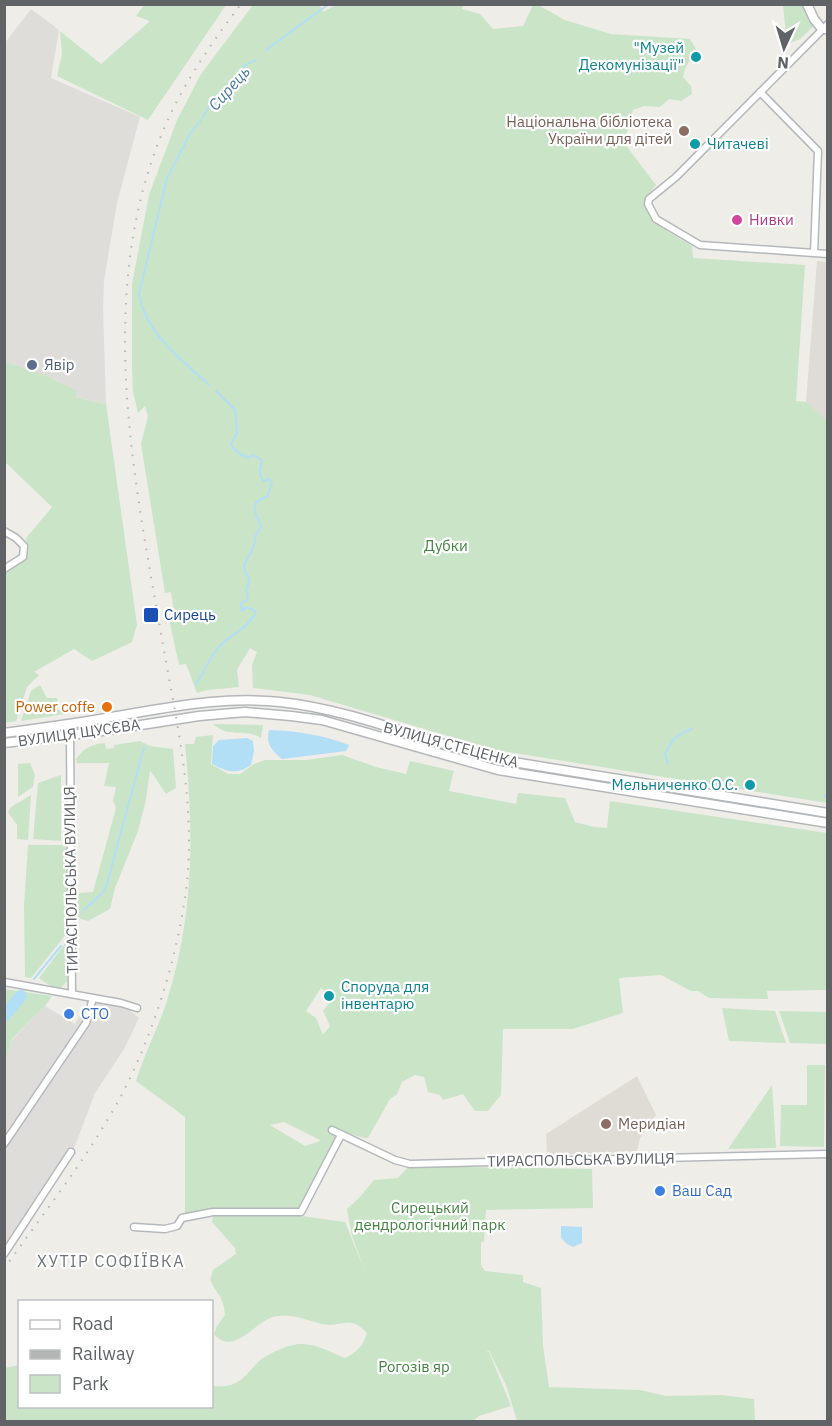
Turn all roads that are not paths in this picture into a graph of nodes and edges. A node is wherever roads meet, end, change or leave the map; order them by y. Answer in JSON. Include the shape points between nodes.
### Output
{"nodes":[{"id":1,"x":807,"y":4,"type":"edge"},
{"id":2,"x":826,"y":27,"type":"edge"},
{"id":3,"x":760,"y":92,"type":"junction"},
{"id":4,"x":814,"y":253,"type":"junction"},
{"id":5,"x":828,"y":254,"type":"edge"},
{"id":6,"x":4,"y":531,"type":"edge"},
{"id":7,"x":4,"y":569,"type":"edge"},
{"id":8,"x":147,"y":711,"type":"joint"},
{"id":9,"x":154,"y":723,"type":"joint"},
{"id":10,"x":4,"y":733,"type":"edge"},
{"id":11,"x":70,"y":736,"type":"junction"},
{"id":12,"x":4,"y":743,"type":"edge"},
{"id":13,"x":828,"y":813,"type":"edge"},
{"id":14,"x":828,"y":823,"type":"edge"},
{"id":15,"x":4,"y":982,"type":"edge"},
{"id":16,"x":72,"y":994,"type":"junction"},
{"id":17,"x":93,"y":998,"type":"junction"},
{"id":18,"x":137,"y":1008,"type":"dead end"},
{"id":19,"x":332,"y":1130,"type":"dead end"},
{"id":20,"x":341,"y":1135,"type":"junction"},
{"id":21,"x":4,"y":1144,"type":"edge"},
{"id":22,"x":71,"y":1152,"type":"dead end"},
{"id":23,"x":828,"y":1154,"type":"edge"},
{"id":24,"x":134,"y":1227,"type":"dead end"},
{"id":25,"x":4,"y":1254,"type":"edge"}],
"edges":[{"from":1,"to":2,"type":"main road","via":[[814,19]]},
{"from":2,"to":3,"type":"street"},
{"from":3,"to":4,"type":"street","via":[[818,151]]},
{"from":3,"to":4,"type":"street","via":[[649,199],[649,208],[656,219],[700,245]]},
{"from":4,"to":5,"type":"street"},
{"from":6,"to":7,"type":"street","via":[[24,546],[23,557]]},
{"from":8,"to":10,"type":"main road","name":"ВУЛИЦЯ ЩУСЄВА"},
{"from":8,"to":13,"type":"main road","name":"ВУЛИЦЯ СТЕЦЕНКА","via":[[229,700],[295,704],[334,711],[509,762]]},
{"from":9,"to":11,"type":"main road","name":"ВУЛИЦЯ ЩУСЄВА"},
{"from":9,"to":14,"type":"main road","name":"ВУЛИЦЯ СТЕЦЕНКА","via":[[245,712],[322,720],[498,770]]},
{"from":11,"to":12,"type":"main road","name":"ВУЛИЦЯ ЩУСЄВА"},
{"from":11,"to":16,"type":"street","name":"ТИРАСПОЛЬСЬКА ВУЛИЦЯ"},
{"from":15,"to":16,"type":"street"},
{"from":16,"to":17,"type":"street","name":"ТИРАСПОЛЬСЬКА ВУЛИЦЯ"},
{"from":17,"to":18,"type":"street","name":"ТИРАСПОЛЬСЬКА ВУЛИЦЯ"},
{"from":17,"to":21,"type":"street","via":[[86,1023]]},
{"from":19,"to":20,"type":"street","name":"ТИРАСПОЛЬСЬКА ВУЛИЦЯ"},
{"from":20,"to":23,"type":"street","name":"ТИРАСПОЛЬСЬКА ВУЛИЦЯ","via":[[410,1164]]},
{"from":20,"to":24,"type":"street","via":[[301,1212],[213,1212],[182,1218],[177,1226],[165,1229]]},
{"from":22,"to":25,"type":"street"}]}
